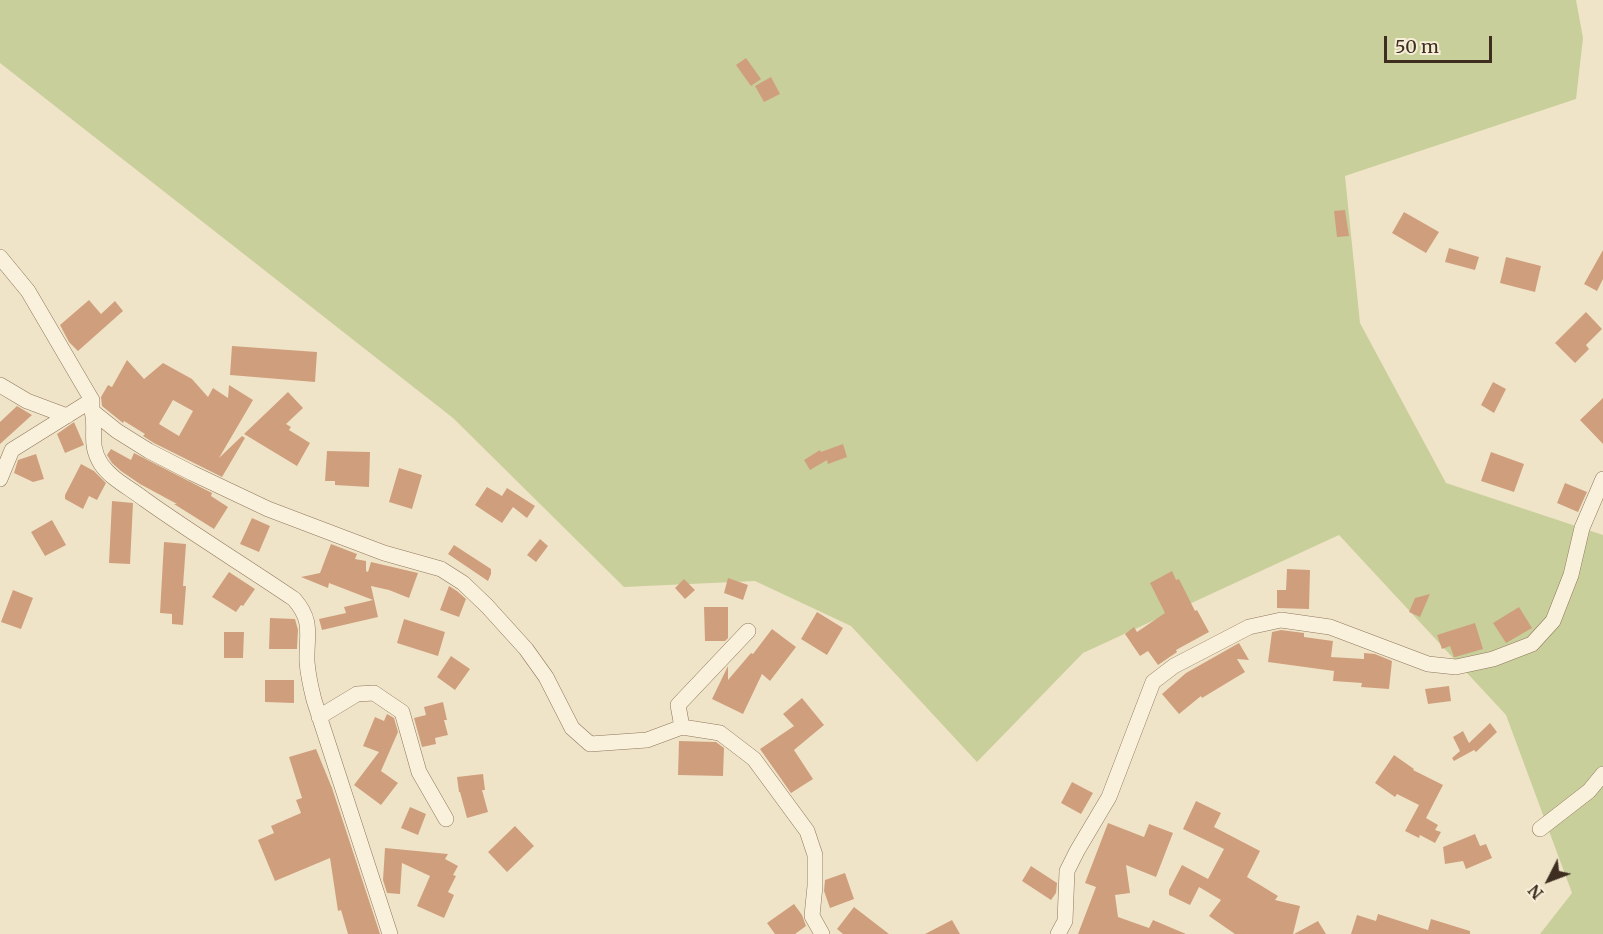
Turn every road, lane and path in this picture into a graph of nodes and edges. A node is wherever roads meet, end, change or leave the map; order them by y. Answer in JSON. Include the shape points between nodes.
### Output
{"nodes":[{"id":1,"x":0,"y":257,"type":"edge"},
{"id":2,"x":0,"y":385,"type":"edge"},
{"id":3,"x":92,"y":405,"type":"junction"},
{"id":4,"x":67,"y":416,"type":"junction"},
{"id":5,"x":0,"y":479,"type":"edge"},
{"id":6,"x":1603,"y":479,"type":"edge"},
{"id":7,"x":748,"y":631,"type":"dead end"},
{"id":8,"x":319,"y":717,"type":"junction"},
{"id":9,"x":682,"y":727,"type":"junction"},
{"id":10,"x":1603,"y":774,"type":"edge"},
{"id":11,"x":446,"y":819,"type":"dead end"},
{"id":12,"x":1540,"y":829,"type":"dead end"},
{"id":13,"x":390,"y":934,"type":"edge"},
{"id":14,"x":822,"y":934,"type":"edge"},
{"id":15,"x":1058,"y":934,"type":"edge"}],
"edges":[{"from":1,"to":3,"type":"street","via":[[28,291]]},
{"from":2,"to":4,"type":"street","via":[[27,401]]},
{"from":3,"to":4,"type":"street"},
{"from":3,"to":8,"type":"street","via":[[94,448],[108,473],[294,599],[301,608],[308,629],[307,665]]},
{"from":3,"to":9,"type":"street","via":[[117,431],[192,473],[268,508],[384,553],[441,569],[463,583],[526,649],[546,677],[572,728],[590,744],[647,740]]},
{"from":4,"to":5,"type":"street","via":[[12,450]]},
{"from":6,"to":15,"type":"street","via":[[1582,528],[1553,621],[1532,644],[1493,659],[1456,667],[1428,664],[1330,627],[1281,620],[1249,627],[1174,666],[1153,682],[1109,797],[1067,872],[1065,921]]},
{"from":7,"to":9,"type":"street","via":[[678,705]]},
{"from":8,"to":11,"type":"street","via":[[357,694],[374,693],[402,712],[419,772]]},
{"from":8,"to":13,"type":"street"},
{"from":9,"to":14,"type":"street","via":[[720,733],[754,759],[807,831],[815,855],[812,916]]},
{"from":10,"to":12,"type":"street","via":[[1590,791]]}]}
